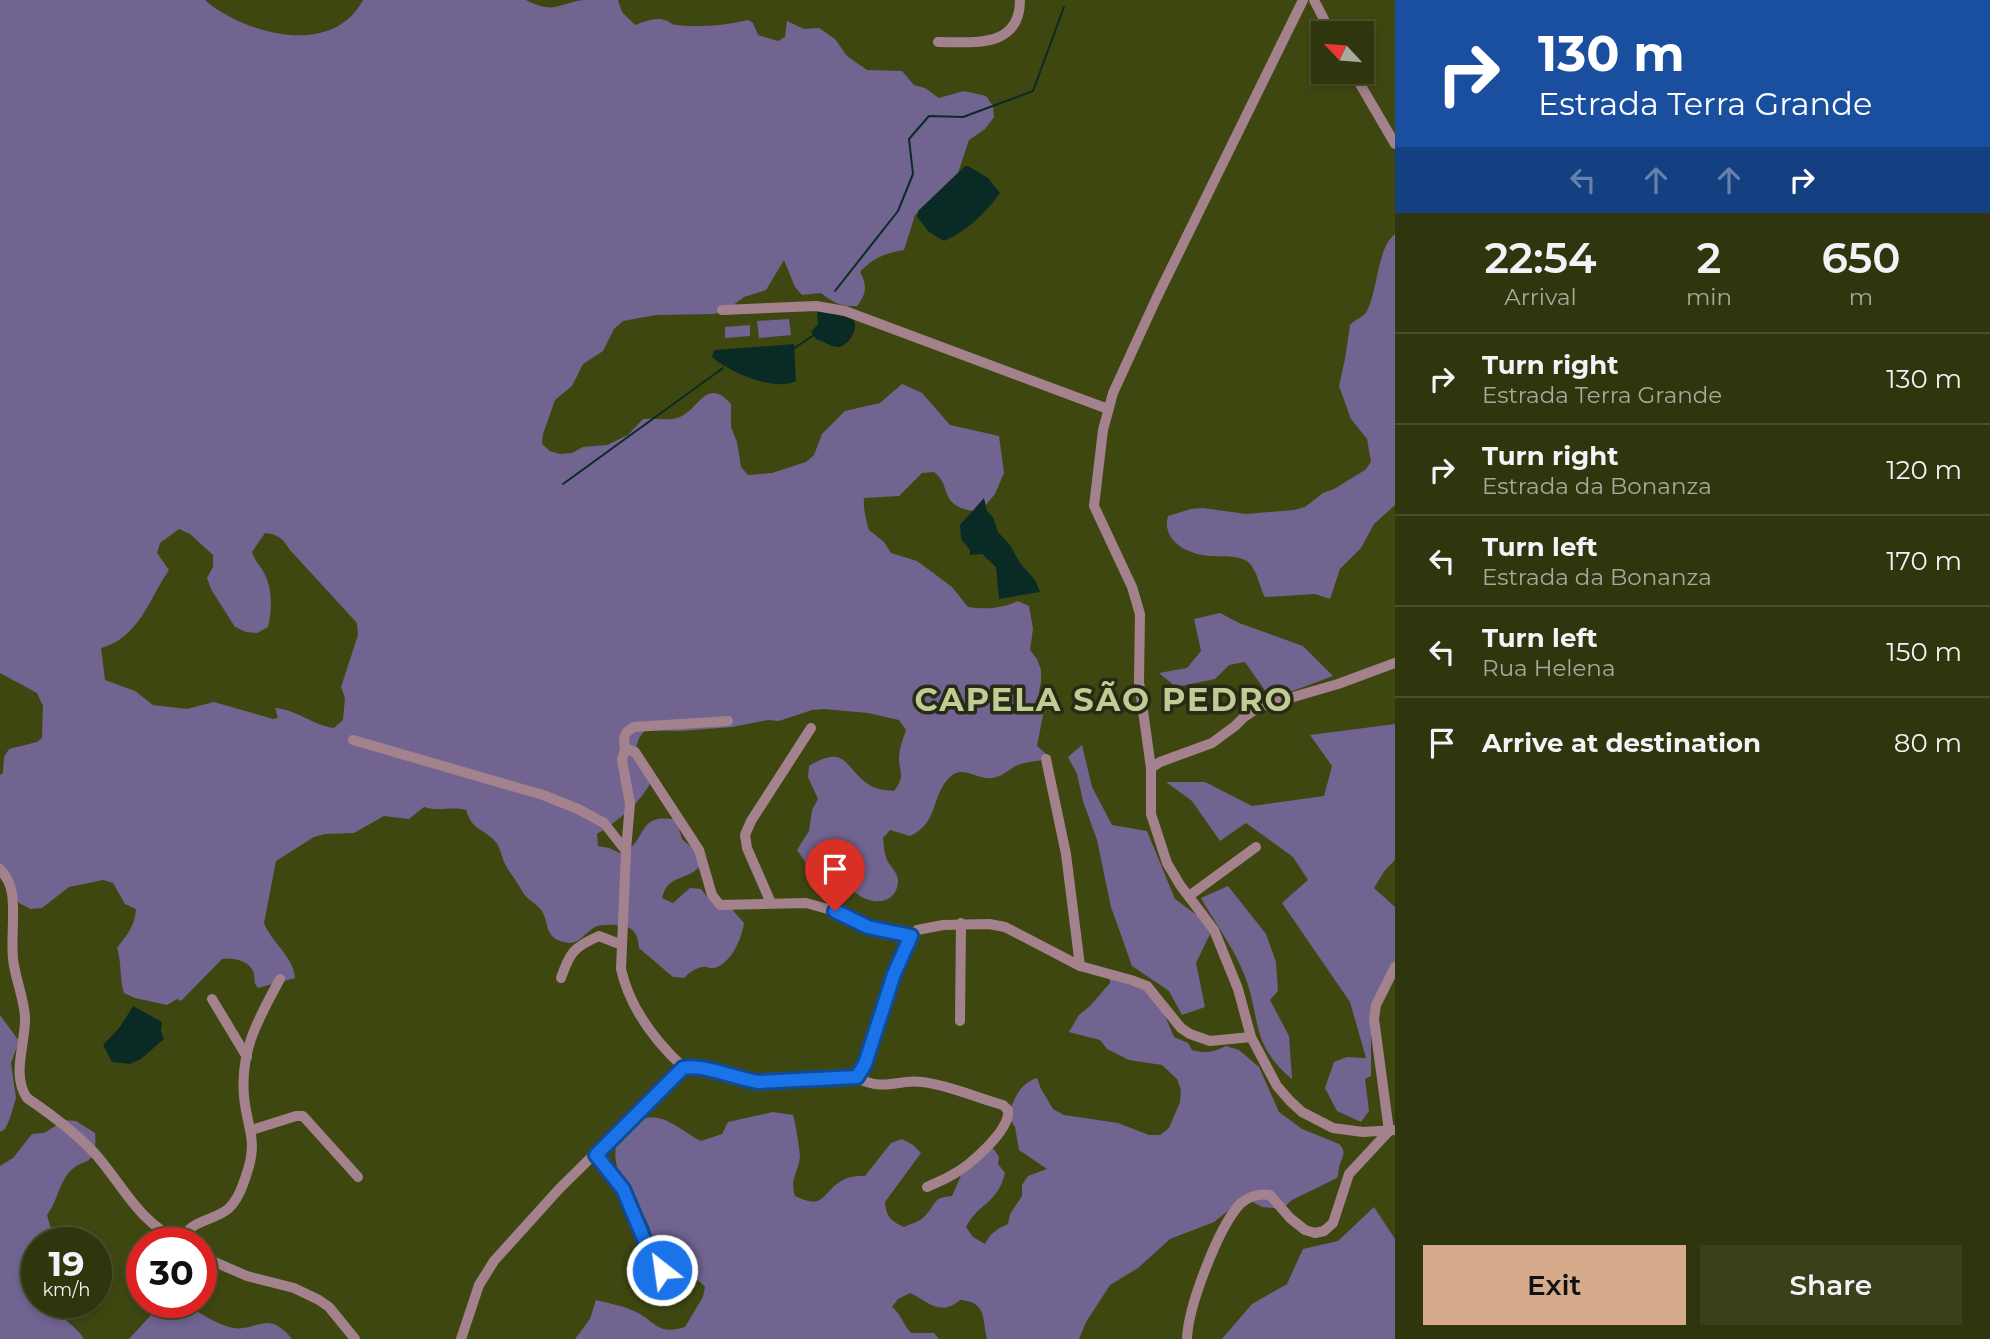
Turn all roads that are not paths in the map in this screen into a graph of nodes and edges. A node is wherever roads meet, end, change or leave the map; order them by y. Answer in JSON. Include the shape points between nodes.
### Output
{"nodes":[{"id":1,"x":1020,"y":0,"type":"edge"},
{"id":2,"x":1303,"y":0,"type":"edge"},
{"id":3,"x":1314,"y":0,"type":"edge"},
{"id":4,"x":1325,"y":21,"type":"edge"},
{"id":5,"x":938,"y":42,"type":"dead end"},
{"id":6,"x":1360,"y":84,"type":"edge"},
{"id":7,"x":1395,"y":144,"type":"edge"},
{"id":8,"x":722,"y":310,"type":"dead end"},
{"id":9,"x":1108,"y":409,"type":"junction"},
{"id":10,"x":1395,"y":663,"type":"edge"},
{"id":11,"x":728,"y":721,"type":"dead end"},
{"id":12,"x":811,"y":728,"type":"dead end"},
{"id":13,"x":353,"y":740,"type":"dead end"},
{"id":14,"x":625,"y":748,"type":"junction"},
{"id":15,"x":1046,"y":759,"type":"dead end"},
{"id":16,"x":1151,"y":768,"type":"junction"},
{"id":17,"x":1256,"y":847,"type":"dead end"},
{"id":18,"x":626,"y":851,"type":"junction"},
{"id":19,"x":0,"y":869,"type":"edge"},
{"id":20,"x":1189,"y":897,"type":"junction"},
{"id":21,"x":771,"y":903,"type":"junction"},
{"id":22,"x":961,"y":923,"type":"junction"},
{"id":23,"x":911,"y":936,"type":"junction"},
{"id":24,"x":622,"y":944,"type":"junction"},
{"id":25,"x":1080,"y":966,"type":"junction"},
{"id":26,"x":1395,"y":967,"type":"edge"},
{"id":27,"x":561,"y":978,"type":"dead end"},
{"id":28,"x":280,"y":979,"type":"dead end"},
{"id":29,"x":212,"y":999,"type":"dead end"},
{"id":30,"x":960,"y":1021,"type":"dead end"},
{"id":31,"x":1251,"y":1037,"type":"junction"},
{"id":32,"x":247,"y":1058,"type":"junction"},
{"id":33,"x":683,"y":1068,"type":"junction"},
{"id":34,"x":857,"y":1077,"type":"junction"},
{"id":35,"x":252,"y":1130,"type":"junction"},
{"id":36,"x":1392,"y":1130,"type":"edge"},
{"id":37,"x":596,"y":1155,"type":"junction"},
{"id":38,"x":358,"y":1177,"type":"dead end"},
{"id":39,"x":926,"y":1186,"type":"dead end"},
{"id":40,"x":155,"y":1227,"type":"edge"},
{"id":41,"x":192,"y":1227,"type":"edge"},
{"id":42,"x":217,"y":1263,"type":"edge"},
{"id":43,"x":670,"y":1280,"type":"dead end"},
{"id":44,"x":355,"y":1339,"type":"edge"},
{"id":45,"x":461,"y":1339,"type":"edge"},
{"id":46,"x":1187,"y":1339,"type":"edge"}],
"edges":[{"from":1,"to":5,"type":"street","via":[[1015,24],[999,39]]},
{"from":2,"to":9,"type":"street","via":[[1132,349]]},
{"from":3,"to":4,"type":"street"},
{"from":6,"to":7,"type":"street"},
{"from":8,"to":9,"type":"street","via":[[816,306],[845,311]]},
{"from":9,"to":16,"type":"street","via":[[1094,506],[1138,606],[1139,682]]},
{"from":10,"to":16,"type":"street","via":[[1259,708],[1212,743]]},
{"from":11,"to":14,"type":"street","via":[[634,727],[625,734]]},
{"from":12,"to":21,"type":"street","via":[[745,835]]},
{"from":13,"to":18,"type":"street","via":[[578,809],[604,823]]},
{"from":14,"to":18,"type":"street"},
{"from":14,"to":21,"type":"street","via":[[635,751],[699,850],[712,895],[720,905]]},
{"from":15,"to":25,"type":"street","via":[[1066,854]]},
{"from":16,"to":20,"type":"street","via":[[1153,824],[1167,863]]},
{"from":17,"to":20,"type":"street"},
{"from":18,"to":24,"type":"street"},
{"from":19,"to":40,"type":"street","via":[[12,893],[13,960],[24,1011],[23,1091],[89,1148]]},
{"from":20,"to":31,"type":"street","via":[[1214,930],[1227,958]]},
{"from":21,"to":23,"type":"street","via":[[822,906],[868,927]]},
{"from":22,"to":23,"type":"street","via":[[917,930]]},
{"from":22,"to":25,"type":"street","via":[[1005,927]]},
{"from":22,"to":30,"type":"street"},
{"from":23,"to":34,"type":"street"},
{"from":24,"to":27,"type":"street","via":[[599,936],[575,948]]},
{"from":24,"to":33,"type":"street","via":[[621,969],[632,1004],[658,1043]]},
{"from":25,"to":31,"type":"street","via":[[1146,986],[1181,1028],[1200,1039]]},
{"from":26,"to":36,"type":"street","via":[[1374,1019]]},
{"from":28,"to":32,"type":"street","via":[[254,1027]]},
{"from":29,"to":32,"type":"street"},
{"from":31,"to":36,"type":"street","via":[[1278,1086],[1302,1112],[1347,1131]]},
{"from":32,"to":35,"type":"street","via":[[244,1096]]},
{"from":33,"to":34,"type":"street","via":[[759,1082]]},
{"from":33,"to":37,"type":"street"},
{"from":34,"to":39,"type":"street","via":[[878,1086],[930,1084],[1008,1110],[1005,1125],[981,1153],[952,1176]]},
{"from":35,"to":38,"type":"street","via":[[303,1116]]},
{"from":35,"to":41,"type":"street","via":[[251,1161],[240,1193],[227,1210]]},
{"from":36,"to":46,"type":"street","via":[[1349,1174],[1333,1223],[1324,1231],[1305,1230],[1270,1195],[1254,1196],[1240,1205],[1216,1245],[1200,1285]]},
{"from":37,"to":43,"type":"street","via":[[623,1189],[647,1246]]},
{"from":37,"to":45,"type":"street","via":[[484,1273]]},
{"from":42,"to":44,"type":"street","via":[[319,1300]]}]}
